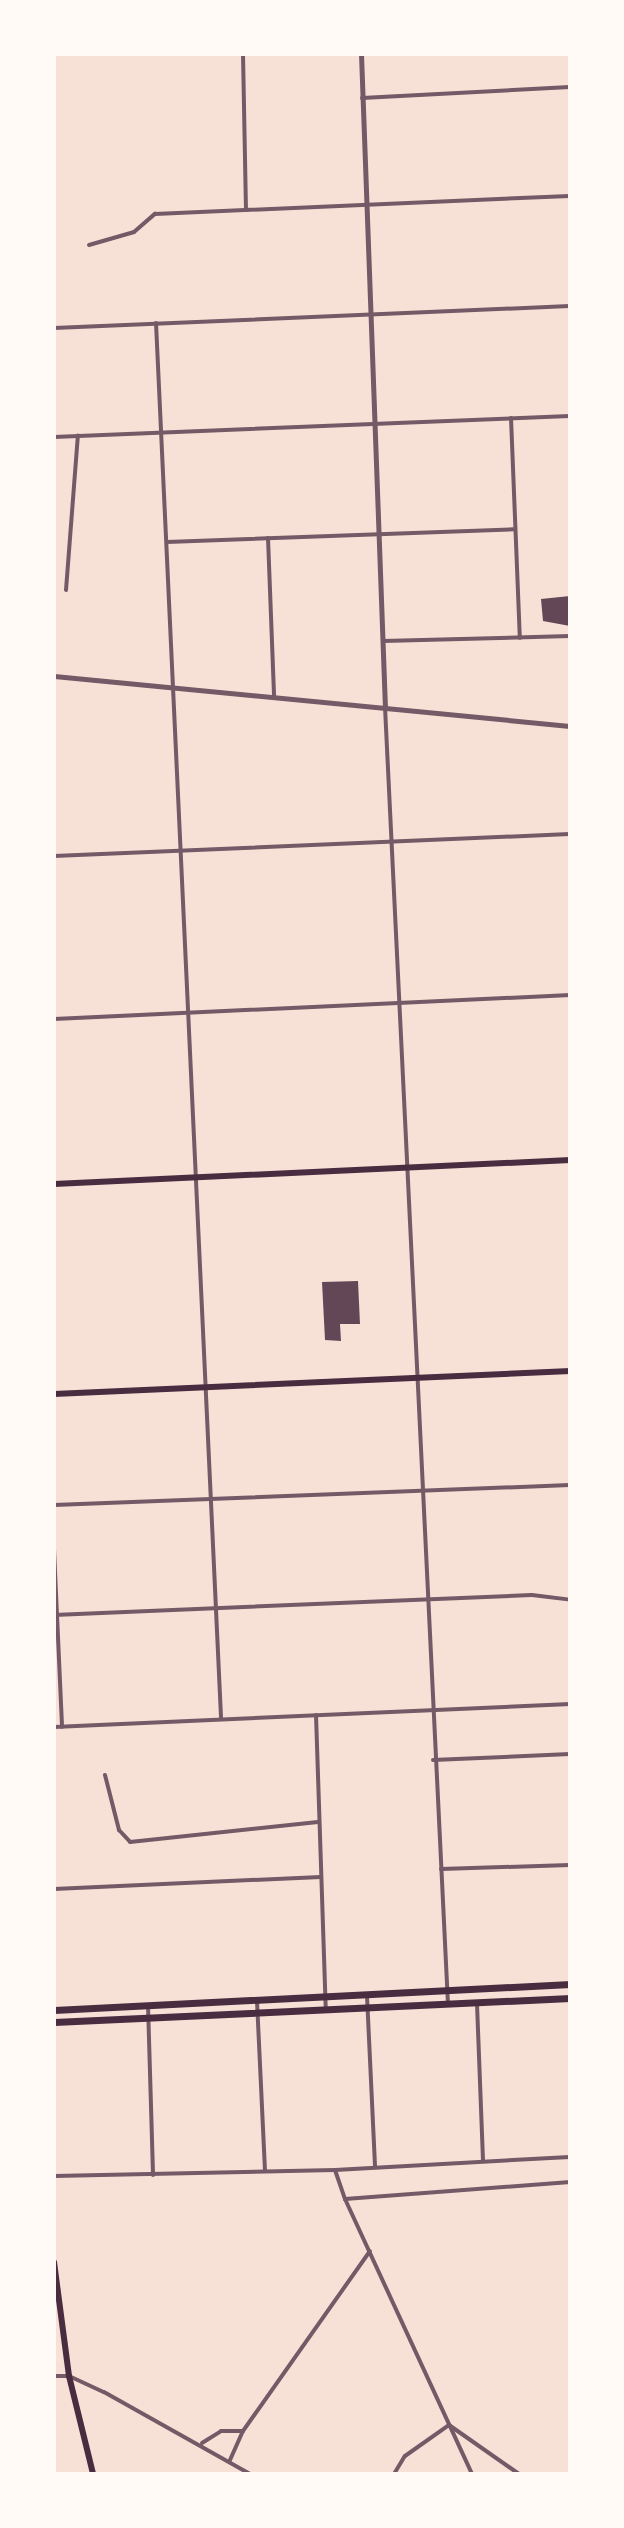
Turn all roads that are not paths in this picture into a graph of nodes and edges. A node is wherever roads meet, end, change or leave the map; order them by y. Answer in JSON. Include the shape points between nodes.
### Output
{"nodes":[{"id":1,"x":152,"y":54,"type":"edge"},
{"id":2,"x":207,"y":54,"type":"edge"},
{"id":3,"x":243,"y":54,"type":"edge"},
{"id":4,"x":361,"y":54,"type":"edge"},
{"id":5,"x":570,"y":87,"type":"edge"},
{"id":6,"x":362,"y":98,"type":"junction"},
{"id":7,"x":570,"y":196,"type":"edge"},
{"id":8,"x":364,"y":208,"type":"junction"},
{"id":9,"x":246,"y":210,"type":"junction"},
{"id":10,"x":89,"y":245,"type":"dead end"},
{"id":11,"x":570,"y":306,"type":"edge"},
{"id":12,"x":370,"y":316,"type":"junction"},
{"id":13,"x":156,"y":323,"type":"junction"},
{"id":14,"x":54,"y":328,"type":"edge"},
{"id":15,"x":570,"y":416,"type":"edge"},
{"id":16,"x":511,"y":418,"type":"junction"},
{"id":17,"x":376,"y":424,"type":"junction"},
{"id":18,"x":160,"y":433,"type":"junction"},
{"id":19,"x":78,"y":435,"type":"junction"},
{"id":20,"x":54,"y":437,"type":"edge"},
{"id":21,"x":514,"y":529,"type":"junction"},
{"id":22,"x":379,"y":533,"type":"junction"},
{"id":23,"x":268,"y":537,"type":"junction"},
{"id":24,"x":167,"y":542,"type":"junction"},
{"id":25,"x":66,"y":590,"type":"dead end"},
{"id":26,"x":570,"y":636,"type":"edge"},
{"id":27,"x":520,"y":638,"type":"junction"},
{"id":28,"x":383,"y":641,"type":"junction"},
{"id":29,"x":54,"y":676,"type":"edge"},
{"id":30,"x":172,"y":688,"type":"junction"},
{"id":31,"x":274,"y":700,"type":"junction"},
{"id":32,"x":385,"y":707,"type":"junction"},
{"id":33,"x":570,"y":726,"type":"edge"},
{"id":34,"x":570,"y":834,"type":"edge"},
{"id":35,"x":391,"y":839,"type":"junction"},
{"id":36,"x":180,"y":851,"type":"junction"},
{"id":37,"x":54,"y":856,"type":"edge"},
{"id":38,"x":570,"y":995,"type":"edge"},
{"id":39,"x":400,"y":1004,"type":"junction"},
{"id":40,"x":186,"y":1016,"type":"junction"},
{"id":41,"x":54,"y":1019,"type":"edge"},
{"id":42,"x":570,"y":1160,"type":"edge"},
{"id":43,"x":406,"y":1165,"type":"junction"},
{"id":44,"x":196,"y":1178,"type":"junction"},
{"id":45,"x":54,"y":1184,"type":"edge"},
{"id":46,"x":570,"y":1371,"type":"edge"},
{"id":47,"x":414,"y":1381,"type":"junction"},
{"id":48,"x":203,"y":1387,"type":"junction"},
{"id":49,"x":54,"y":1394,"type":"edge"},
{"id":50,"x":570,"y":1485,"type":"edge"},
{"id":51,"x":420,"y":1491,"type":"junction"},
{"id":52,"x":212,"y":1498,"type":"junction"},
{"id":53,"x":54,"y":1505,"type":"edge"},
{"id":54,"x":54,"y":1549,"type":"edge"},
{"id":55,"x":427,"y":1598,"type":"junction"},
{"id":56,"x":570,"y":1600,"type":"edge"},
{"id":57,"x":217,"y":1609,"type":"junction"},
{"id":58,"x":56,"y":1615,"type":"edge"},
{"id":59,"x":570,"y":1704,"type":"edge"},
{"id":60,"x":431,"y":1708,"type":"junction"},
{"id":61,"x":316,"y":1715,"type":"junction"},
{"id":62,"x":221,"y":1717,"type":"junction"},
{"id":63,"x":54,"y":1727,"type":"edge"},
{"id":64,"x":62,"y":1727,"type":"junction"},
{"id":65,"x":570,"y":1754,"type":"edge"},
{"id":66,"x":433,"y":1760,"type":"junction"},
{"id":67,"x":105,"y":1775,"type":"dead end"},
{"id":68,"x":318,"y":1822,"type":"junction"},
{"id":69,"x":570,"y":1865,"type":"edge"},
{"id":70,"x":440,"y":1869,"type":"junction"},
{"id":71,"x":321,"y":1877,"type":"junction"},
{"id":72,"x":54,"y":1889,"type":"edge"},
{"id":73,"x":570,"y":1984,"type":"edge"},
{"id":74,"x":446,"y":1992,"type":"junction"},
{"id":75,"x":367,"y":1996,"type":"junction"},
{"id":76,"x":325,"y":1997,"type":"junction"},
{"id":77,"x":570,"y":1998,"type":"edge"},
{"id":78,"x":257,"y":2000,"type":"junction"},
{"id":79,"x":148,"y":2004,"type":"junction"},
{"id":80,"x":477,"y":2004,"type":"junction"},
{"id":81,"x":448,"y":2005,"type":"junction"},
{"id":82,"x":369,"y":2008,"type":"junction"},
{"id":83,"x":326,"y":2009,"type":"junction"},
{"id":84,"x":54,"y":2010,"type":"edge"},
{"id":85,"x":258,"y":2013,"type":"junction"},
{"id":86,"x":149,"y":2019,"type":"junction"},
{"id":87,"x":54,"y":2022,"type":"edge"},
{"id":88,"x":570,"y":2157,"type":"edge"},
{"id":89,"x":483,"y":2161,"type":"junction"},
{"id":90,"x":375,"y":2167,"type":"junction"},
{"id":91,"x":265,"y":2170,"type":"junction"},
{"id":92,"x":335,"y":2170,"type":"junction"},
{"id":93,"x":153,"y":2175,"type":"junction"},
{"id":94,"x":54,"y":2176,"type":"edge"},
{"id":95,"x":570,"y":2182,"type":"edge"},
{"id":96,"x":345,"y":2199,"type":"junction"},
{"id":97,"x":370,"y":2251,"type":"junction"},
{"id":98,"x":54,"y":2262,"type":"edge"},
{"id":99,"x":57,"y":2312,"type":"edge"},
{"id":100,"x":54,"y":2376,"type":"edge"},
{"id":101,"x":69,"y":2376,"type":"junction"},
{"id":102,"x":449,"y":2425,"type":"junction"},
{"id":103,"x":243,"y":2431,"type":"junction"},
{"id":104,"x":202,"y":2443,"type":"junction"},
{"id":105,"x":230,"y":2460,"type":"junction"},
{"id":106,"x":93,"y":2474,"type":"edge"},
{"id":107,"x":250,"y":2474,"type":"edge"},
{"id":108,"x":394,"y":2474,"type":"edge"},
{"id":109,"x":472,"y":2474,"type":"edge"},
{"id":110,"x":519,"y":2474,"type":"edge"}],
"edges":[{"from":1,"to":2,"type":"street"},
{"from":3,"to":9,"type":"street"},
{"from":4,"to":6,"type":"street"},
{"from":5,"to":6,"type":"street"},
{"from":6,"to":8,"type":"street"},
{"from":7,"to":8,"type":"street"},
{"from":8,"to":9,"type":"street"},
{"from":8,"to":12,"type":"street"},
{"from":9,"to":10,"type":"street","via":[[155,214],[134,232]]},
{"from":11,"to":12,"type":"street"},
{"from":12,"to":13,"type":"street"},
{"from":12,"to":17,"type":"street"},
{"from":13,"to":14,"type":"street"},
{"from":13,"to":18,"type":"street"},
{"from":15,"to":16,"type":"street"},
{"from":16,"to":17,"type":"street"},
{"from":16,"to":21,"type":"street"},
{"from":17,"to":18,"type":"street"},
{"from":17,"to":22,"type":"street"},
{"from":18,"to":19,"type":"street"},
{"from":18,"to":24,"type":"street"},
{"from":19,"to":20,"type":"street"},
{"from":19,"to":25,"type":"street"},
{"from":21,"to":22,"type":"street"},
{"from":21,"to":27,"type":"street"},
{"from":22,"to":23,"type":"street"},
{"from":22,"to":28,"type":"street"},
{"from":23,"to":24,"type":"street"},
{"from":23,"to":31,"type":"street"},
{"from":24,"to":30,"type":"street"},
{"from":26,"to":27,"type":"street"},
{"from":27,"to":28,"type":"street"},
{"from":28,"to":32,"type":"street"},
{"from":29,"to":30,"type":"street"},
{"from":30,"to":31,"type":"street"},
{"from":30,"to":36,"type":"street"},
{"from":31,"to":32,"type":"street"},
{"from":32,"to":33,"type":"street"},
{"from":32,"to":35,"type":"street"},
{"from":34,"to":35,"type":"street"},
{"from":35,"to":36,"type":"street"},
{"from":35,"to":39,"type":"street"},
{"from":36,"to":37,"type":"street"},
{"from":36,"to":40,"type":"street"},
{"from":38,"to":39,"type":"street"},
{"from":39,"to":40,"type":"street"},
{"from":39,"to":43,"type":"street"},
{"from":40,"to":41,"type":"street"},
{"from":40,"to":44,"type":"street"},
{"from":42,"to":43,"type":"main road"},
{"from":43,"to":44,"type":"main road"},
{"from":43,"to":47,"type":"street"},
{"from":44,"to":45,"type":"main road"},
{"from":44,"to":48,"type":"street"},
{"from":46,"to":47,"type":"main road"},
{"from":47,"to":48,"type":"main road"},
{"from":47,"to":51,"type":"street"},
{"from":48,"to":49,"type":"main road"},
{"from":48,"to":52,"type":"street"},
{"from":50,"to":51,"type":"street"},
{"from":51,"to":52,"type":"street"},
{"from":51,"to":55,"type":"street"},
{"from":52,"to":53,"type":"street"},
{"from":52,"to":57,"type":"street"},
{"from":54,"to":58,"type":"street"},
{"from":55,"to":56,"type":"street","via":[[532,1595]]},
{"from":55,"to":57,"type":"street"},
{"from":55,"to":60,"type":"street"},
{"from":57,"to":58,"type":"street"},
{"from":57,"to":62,"type":"street"},
{"from":58,"to":64,"type":"street"},
{"from":59,"to":60,"type":"street"},
{"from":60,"to":61,"type":"street"},
{"from":60,"to":66,"type":"street"},
{"from":61,"to":62,"type":"street"},
{"from":61,"to":68,"type":"street"},
{"from":62,"to":64,"type":"street"},
{"from":63,"to":64,"type":"street"},
{"from":65,"to":66,"type":"street"},
{"from":66,"to":70,"type":"street"},
{"from":67,"to":68,"type":"street","via":[[119,1830],[130,1842]]},
{"from":68,"to":71,"type":"street"},
{"from":69,"to":70,"type":"street"},
{"from":70,"to":74,"type":"street"},
{"from":71,"to":72,"type":"street"},
{"from":71,"to":76,"type":"street"},
{"from":73,"to":74,"type":"main road"},
{"from":74,"to":75,"type":"main road"},
{"from":74,"to":81,"type":"street"},
{"from":75,"to":76,"type":"main road"},
{"from":75,"to":82,"type":"street"},
{"from":76,"to":78,"type":"main road"},
{"from":76,"to":83,"type":"street"},
{"from":77,"to":80,"type":"main road"},
{"from":78,"to":79,"type":"main road"},
{"from":78,"to":85,"type":"street"},
{"from":79,"to":84,"type":"main road"},
{"from":79,"to":86,"type":"street"},
{"from":80,"to":81,"type":"main road"},
{"from":80,"to":89,"type":"street"},
{"from":81,"to":82,"type":"main road"},
{"from":82,"to":83,"type":"main road"},
{"from":82,"to":90,"type":"street"},
{"from":83,"to":85,"type":"main road"},
{"from":85,"to":86,"type":"main road"},
{"from":85,"to":91,"type":"street"},
{"from":86,"to":87,"type":"main road"},
{"from":86,"to":93,"type":"street"},
{"from":88,"to":89,"type":"street"},
{"from":89,"to":90,"type":"street"},
{"from":90,"to":92,"type":"street"},
{"from":91,"to":92,"type":"street"},
{"from":91,"to":93,"type":"street"},
{"from":92,"to":96,"type":"street"},
{"from":93,"to":94,"type":"street"},
{"from":95,"to":96,"type":"street"},
{"from":96,"to":97,"type":"street"},
{"from":97,"to":102,"type":"street"},
{"from":97,"to":103,"type":"street"},
{"from":98,"to":99,"type":"main road"},
{"from":99,"to":101,"type":"main road"},
{"from":100,"to":101,"type":"street"},
{"from":101,"to":104,"type":"street"},
{"from":101,"to":106,"type":"main road"},
{"from":102,"to":108,"type":"street","via":[[405,2456]]},
{"from":102,"to":109,"type":"street"},
{"from":102,"to":110,"type":"street"},
{"from":103,"to":104,"type":"street","via":[[221,2431]]},
{"from":103,"to":105,"type":"street"},
{"from":104,"to":105,"type":"street"},
{"from":105,"to":107,"type":"street"}]}
